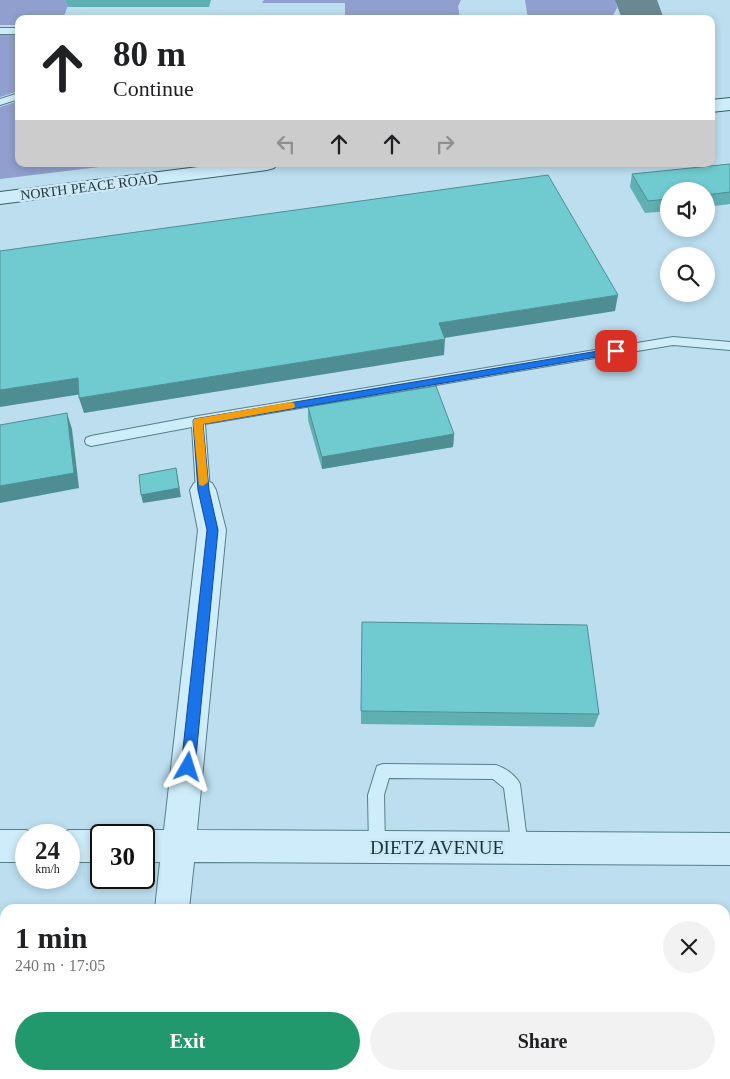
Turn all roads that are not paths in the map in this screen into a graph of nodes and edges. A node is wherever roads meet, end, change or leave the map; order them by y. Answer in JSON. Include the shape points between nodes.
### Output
{"nodes":[{"id":1,"x":0,"y":31,"type":"edge"},
{"id":2,"x":15,"y":31,"type":"edge"},
{"id":3,"x":15,"y":97,"type":"edge"},
{"id":4,"x":0,"y":102,"type":"edge"},
{"id":5,"x":730,"y":104,"type":"edge"},
{"id":6,"x":715,"y":106,"type":"edge"},
{"id":7,"x":243,"y":167,"type":"edge"},
{"id":8,"x":0,"y":198,"type":"edge"},
{"id":9,"x":730,"y":346,"type":"edge"},
{"id":10,"x":198,"y":421,"type":"junction"},
{"id":11,"x":91,"y":441,"type":"dead end"},
{"id":12,"x":203,"y":490,"type":"joint"},
{"id":13,"x":0,"y":846,"type":"edge"},
{"id":14,"x":15,"y":846,"type":"edge"},
{"id":15,"x":155,"y":846,"type":"edge"},
{"id":16,"x":180,"y":846,"type":"junction"},
{"id":17,"x":377,"y":847,"type":"junction"},
{"id":18,"x":520,"y":848,"type":"junction"},
{"id":19,"x":730,"y":849,"type":"edge"},
{"id":20,"x":173,"y":904,"type":"edge"}],
"edges":[{"from":1,"to":2,"type":"lane"},
{"from":3,"to":4,"type":"lane"},
{"from":5,"to":6,"type":"street"},
{"from":7,"to":8,"type":"street","name":"NORTH PEACE ROAD"},
{"from":9,"to":10,"type":"lane","via":[[673,341]]},
{"from":10,"to":11,"type":"lane"},
{"from":10,"to":12,"type":"lane"},
{"from":12,"to":16,"type":"street","via":[[212,530]]},
{"from":13,"to":14,"type":"street"},
{"from":15,"to":16,"type":"street","name":"DIETZ AVENUE"},
{"from":16,"to":17,"type":"street","name":"DIETZ AVENUE"},
{"from":16,"to":20,"type":"street"},
{"from":17,"to":18,"type":"street","name":"DIETZ AVENUE"},
{"from":17,"to":18,"type":"lane","via":[[376,795],[383,771],[496,772],[512,784]]},
{"from":18,"to":19,"type":"street","name":"DIETZ AVENUE"}]}
